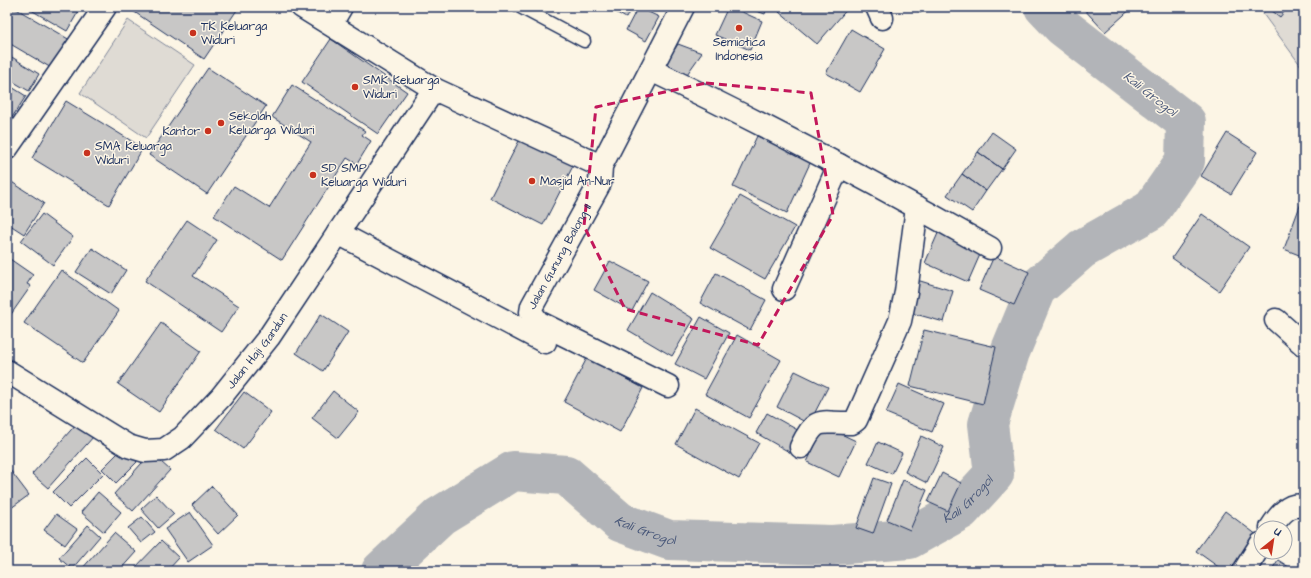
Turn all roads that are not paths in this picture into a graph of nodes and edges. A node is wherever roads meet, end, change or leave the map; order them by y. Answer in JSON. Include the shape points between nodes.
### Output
{"nodes":[{"id":1,"x":105,"y":7,"type":"edge"},
{"id":2,"x":302,"y":7,"type":"edge"},
{"id":3,"x":520,"y":7,"type":"edge"},
{"id":4,"x":683,"y":7,"type":"edge"},
{"id":5,"x":336,"y":16,"type":"edge"},
{"id":6,"x":584,"y":41,"type":"dead end"},
{"id":7,"x":651,"y":70,"type":"junction"},
{"id":8,"x":434,"y":88,"type":"junction"},
{"id":9,"x":7,"y":148,"type":"edge"},
{"id":10,"x":839,"y":164,"type":"junction"},
{"id":11,"x":601,"y":166,"type":"junction"},
{"id":12,"x":917,"y":206,"type":"junction"},
{"id":13,"x":338,"y":233,"type":"junction"},
{"id":14,"x":990,"y":248,"type":"dead end"},
{"id":15,"x":784,"y":289,"type":"dead end"},
{"id":16,"x":1276,"y":320,"type":"dead end"},
{"id":17,"x":545,"y":342,"type":"dead end"},
{"id":18,"x":1304,"y":345,"type":"edge"},
{"id":19,"x":7,"y":371,"type":"edge"},
{"id":20,"x":668,"y":386,"type":"dead end"},
{"id":21,"x":801,"y":447,"type":"dead end"},
{"id":22,"x":1304,"y":507,"type":"edge"},
{"id":23,"x":1276,"y":520,"type":"edge"},
{"id":24,"x":1253,"y":557,"type":"edge"},
{"id":25,"x":1244,"y":571,"type":"edge"}],
"edges":[{"from":1,"to":9,"type":"street"},
{"from":2,"to":5,"type":"street"},
{"from":3,"to":6,"type":"lane"},
{"from":4,"to":7,"type":"street","name":"Jalan Gunung Balong II"},
{"from":5,"to":8,"type":"street"},
{"from":7,"to":10,"type":"street"},
{"from":7,"to":11,"type":"street","name":"Jalan Gunung Balong II"},
{"from":8,"to":11,"type":"street"},
{"from":8,"to":13,"type":"street","name":"Jalan Haji Gandun"},
{"from":10,"to":12,"type":"street"},
{"from":10,"to":15,"type":"street"},
{"from":11,"to":20,"type":"street","name":"Jalan Gunung Balong II","via":[[600,182],[531,312],[538,322]]},
{"from":12,"to":14,"type":"street"},
{"from":12,"to":21,"type":"street","via":[[900,321],[856,420],[852,423],[824,422],[815,425]]},
{"from":13,"to":17,"type":"street"},
{"from":13,"to":19,"type":"street","name":"Jalan Haji Gandun","via":[[269,337],[221,397],[182,438],[164,450],[145,451],[128,446]]},
{"from":16,"to":18,"type":"street"},
{"from":22,"to":23,"type":"street","via":[[1300,505],[1288,508]]},
{"from":24,"to":25,"type":"street"}]}
